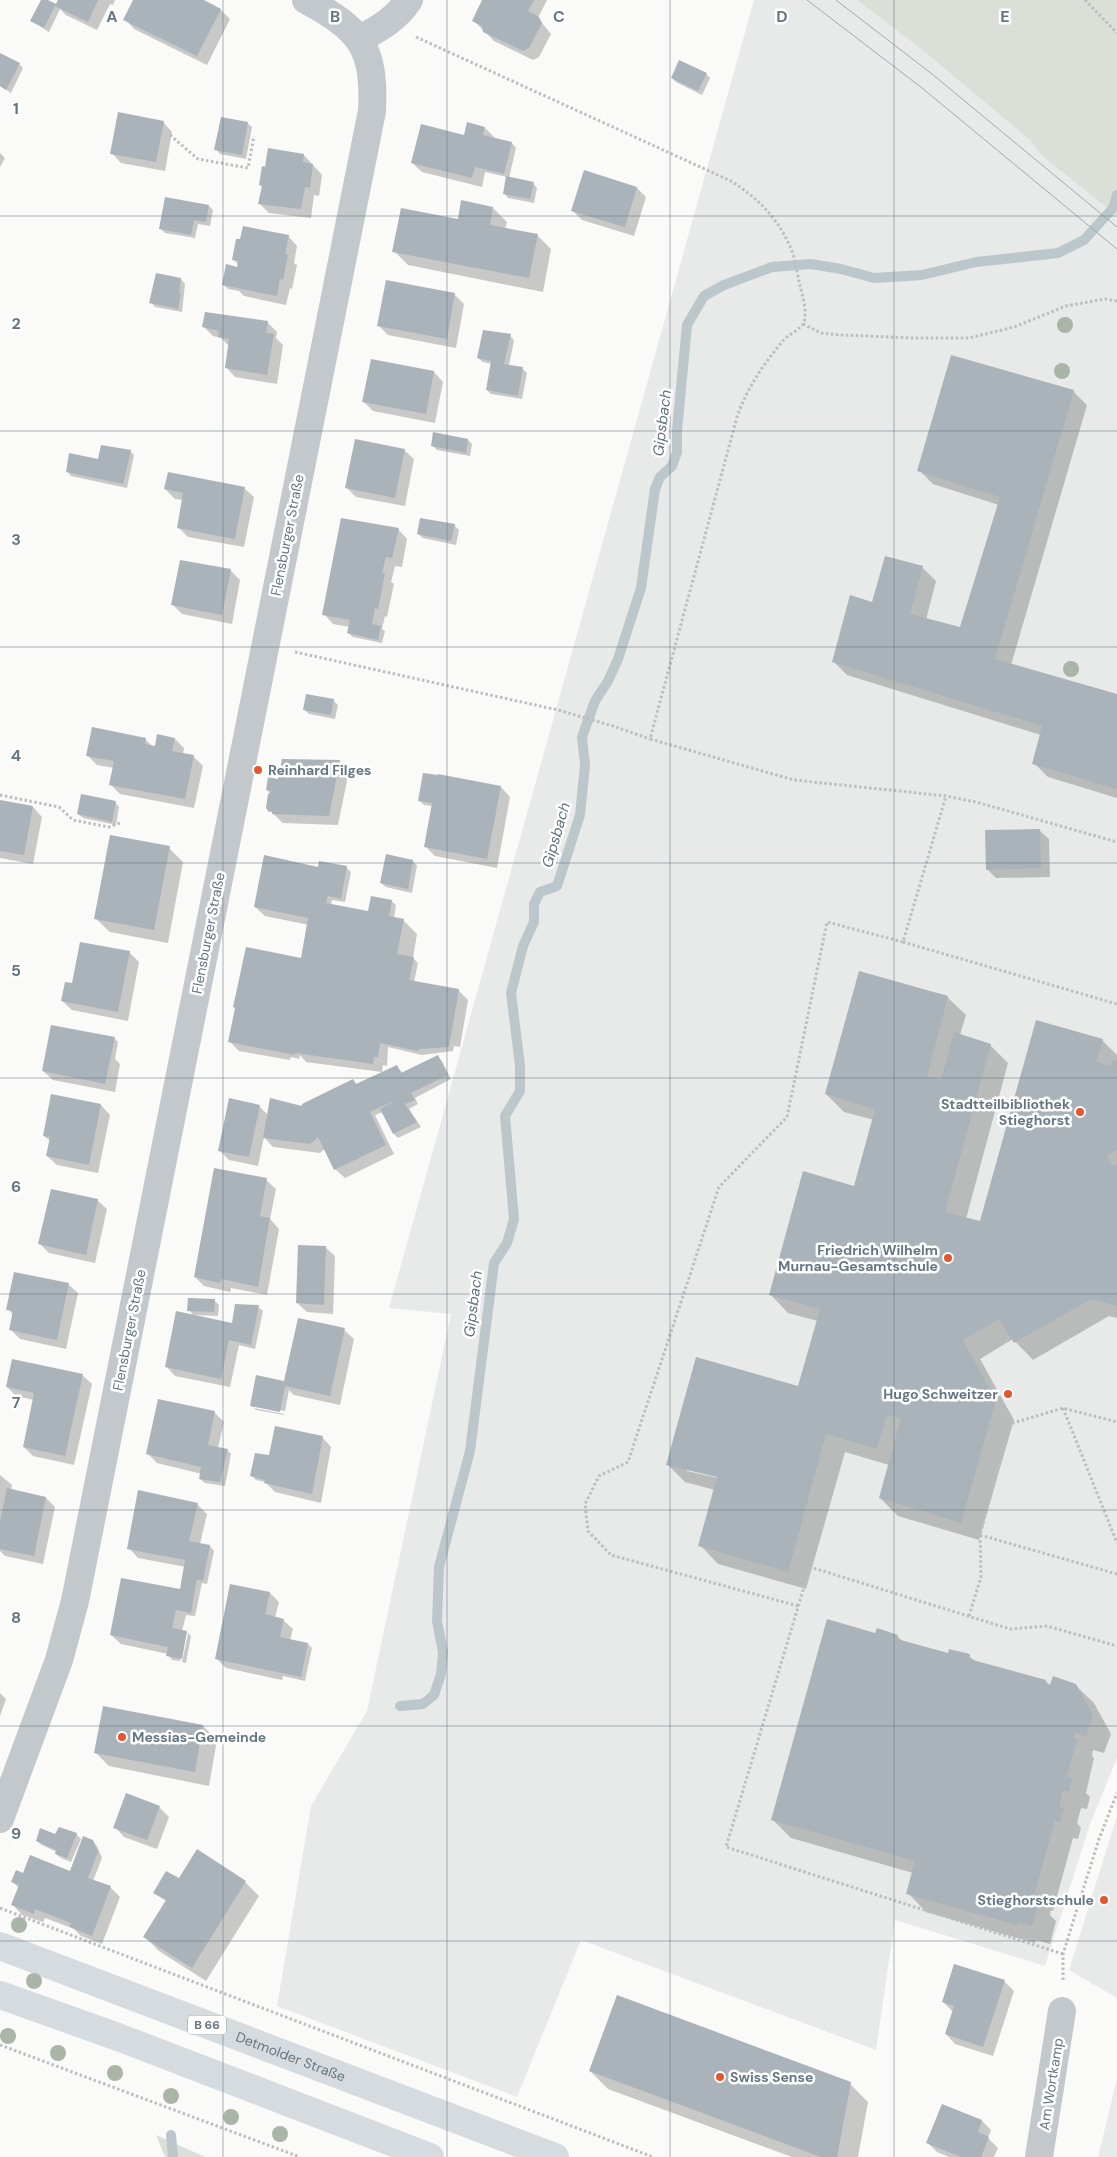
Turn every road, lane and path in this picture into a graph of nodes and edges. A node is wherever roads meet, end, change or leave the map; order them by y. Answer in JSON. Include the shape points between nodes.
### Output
{"nodes":[{"id":1,"x":306,"y":0,"type":"edge"},
{"id":2,"x":409,"y":0,"type":"edge"},
{"id":3,"x":1085,"y":0,"type":"edge"},
{"id":4,"x":387,"y":24,"type":"junction"},
{"id":5,"x":1117,"y":33,"type":"edge"},
{"id":6,"x":360,"y":39,"type":"junction"},
{"id":7,"x":170,"y":135,"type":"dead end"},
{"id":8,"x":254,"y":136,"type":"dead end"},
{"id":9,"x":1117,"y":300,"type":"edge"},
{"id":10,"x":803,"y":324,"type":"junction"},
{"id":11,"x":265,"y":646,"type":"junction"},
{"id":12,"x":650,"y":739,"type":"junction"},
{"id":13,"x":0,"y":796,"type":"edge"},
{"id":14,"x":946,"y":796,"type":"junction"},
{"id":15,"x":120,"y":823,"type":"dead end"},
{"id":16,"x":1117,"y":842,"type":"edge"},
{"id":17,"x":903,"y":942,"type":"junction"},
{"id":18,"x":1117,"y":1004,"type":"edge"},
{"id":19,"x":1063,"y":1408,"type":"junction"},
{"id":20,"x":1117,"y":1422,"type":"edge"},
{"id":21,"x":980,"y":1535,"type":"junction"},
{"id":22,"x":1117,"y":1543,"type":"edge"},
{"id":23,"x":1117,"y":1574,"type":"edge"},
{"id":24,"x":798,"y":1606,"type":"junction"},
{"id":25,"x":969,"y":1616,"type":"junction"},
{"id":26,"x":1117,"y":1646,"type":"edge"},
{"id":27,"x":1117,"y":1793,"type":"edge"},
{"id":28,"x":0,"y":1819,"type":"edge"},
{"id":29,"x":0,"y":1908,"type":"edge"},
{"id":30,"x":0,"y":1946,"type":"edge"},
{"id":31,"x":1063,"y":1954,"type":"junction"},
{"id":32,"x":0,"y":1995,"type":"edge"},
{"id":33,"x":1062,"y":2011,"type":"joint"},
{"id":34,"x":0,"y":2045,"type":"edge"},
{"id":35,"x":300,"y":2157,"type":"edge"},
{"id":36,"x":430,"y":2157,"type":"edge"},
{"id":37,"x":554,"y":2157,"type":"edge"},
{"id":38,"x":652,"y":2157,"type":"edge"},
{"id":39,"x":1039,"y":2157,"type":"edge"}],
"edges":[{"from":1,"to":6,"type":"street","name":"Flensburger Straße","via":[[345,24]]},
{"from":2,"to":4,"type":"street"},
{"from":3,"to":5,"type":"path"},
{"from":4,"to":6,"type":"street"},
{"from":4,"to":10,"type":"path","via":[[732,181],[755,197],[789,243],[803,295]]},
{"from":6,"to":11,"type":"street","name":"Flensburger Straße","via":[[369,57],[372,111]]},
{"from":7,"to":8,"type":"path","via":[[198,158],[248,168]]},
{"from":9,"to":10,"type":"path","via":[[1066,306],[1014,327],[969,338],[842,335],[821,333]]},
{"from":10,"to":12,"type":"path","via":[[784,340],[745,393]]},
{"from":11,"to":12,"type":"path","via":[[558,710]]},
{"from":11,"to":28,"type":"street","name":"Flensburger Straße","via":[[75,1602],[59,1660]]},
{"from":12,"to":14,"type":"path","via":[[794,780]]},
{"from":13,"to":15,"type":"path","via":[[59,807],[73,820],[110,827]]},
{"from":14,"to":16,"type":"path"},
{"from":14,"to":17,"type":"path"},
{"from":17,"to":18,"type":"path"},
{"from":17,"to":24,"type":"path","via":[[828,922],[787,1117],[719,1187],[628,1462],[599,1476],[585,1504],[588,1531],[611,1555]]},
{"from":19,"to":20,"type":"path"},
{"from":19,"to":21,"type":"path","via":[[1010,1424]]},
{"from":19,"to":22,"type":"path"},
{"from":21,"to":23,"type":"path"},
{"from":21,"to":25,"type":"path","via":[[981,1577]]},
{"from":24,"to":25,"type":"path","via":[[810,1567]]},
{"from":24,"to":31,"type":"path","via":[[726,1847]]},
{"from":25,"to":26,"type":"path","via":[[1010,1629],[1047,1626]]},
{"from":27,"to":31,"type":"path"},
{"from":29,"to":38,"type":"path"},
{"from":30,"to":37,"type":"main road","name":"Detmolder Straße","number":"B 66"},
{"from":31,"to":33,"type":"path"},
{"from":32,"to":36,"type":"main road"},
{"from":33,"to":39,"type":"street","name":"Am Wortkamp"},
{"from":34,"to":35,"type":"path"}]}
